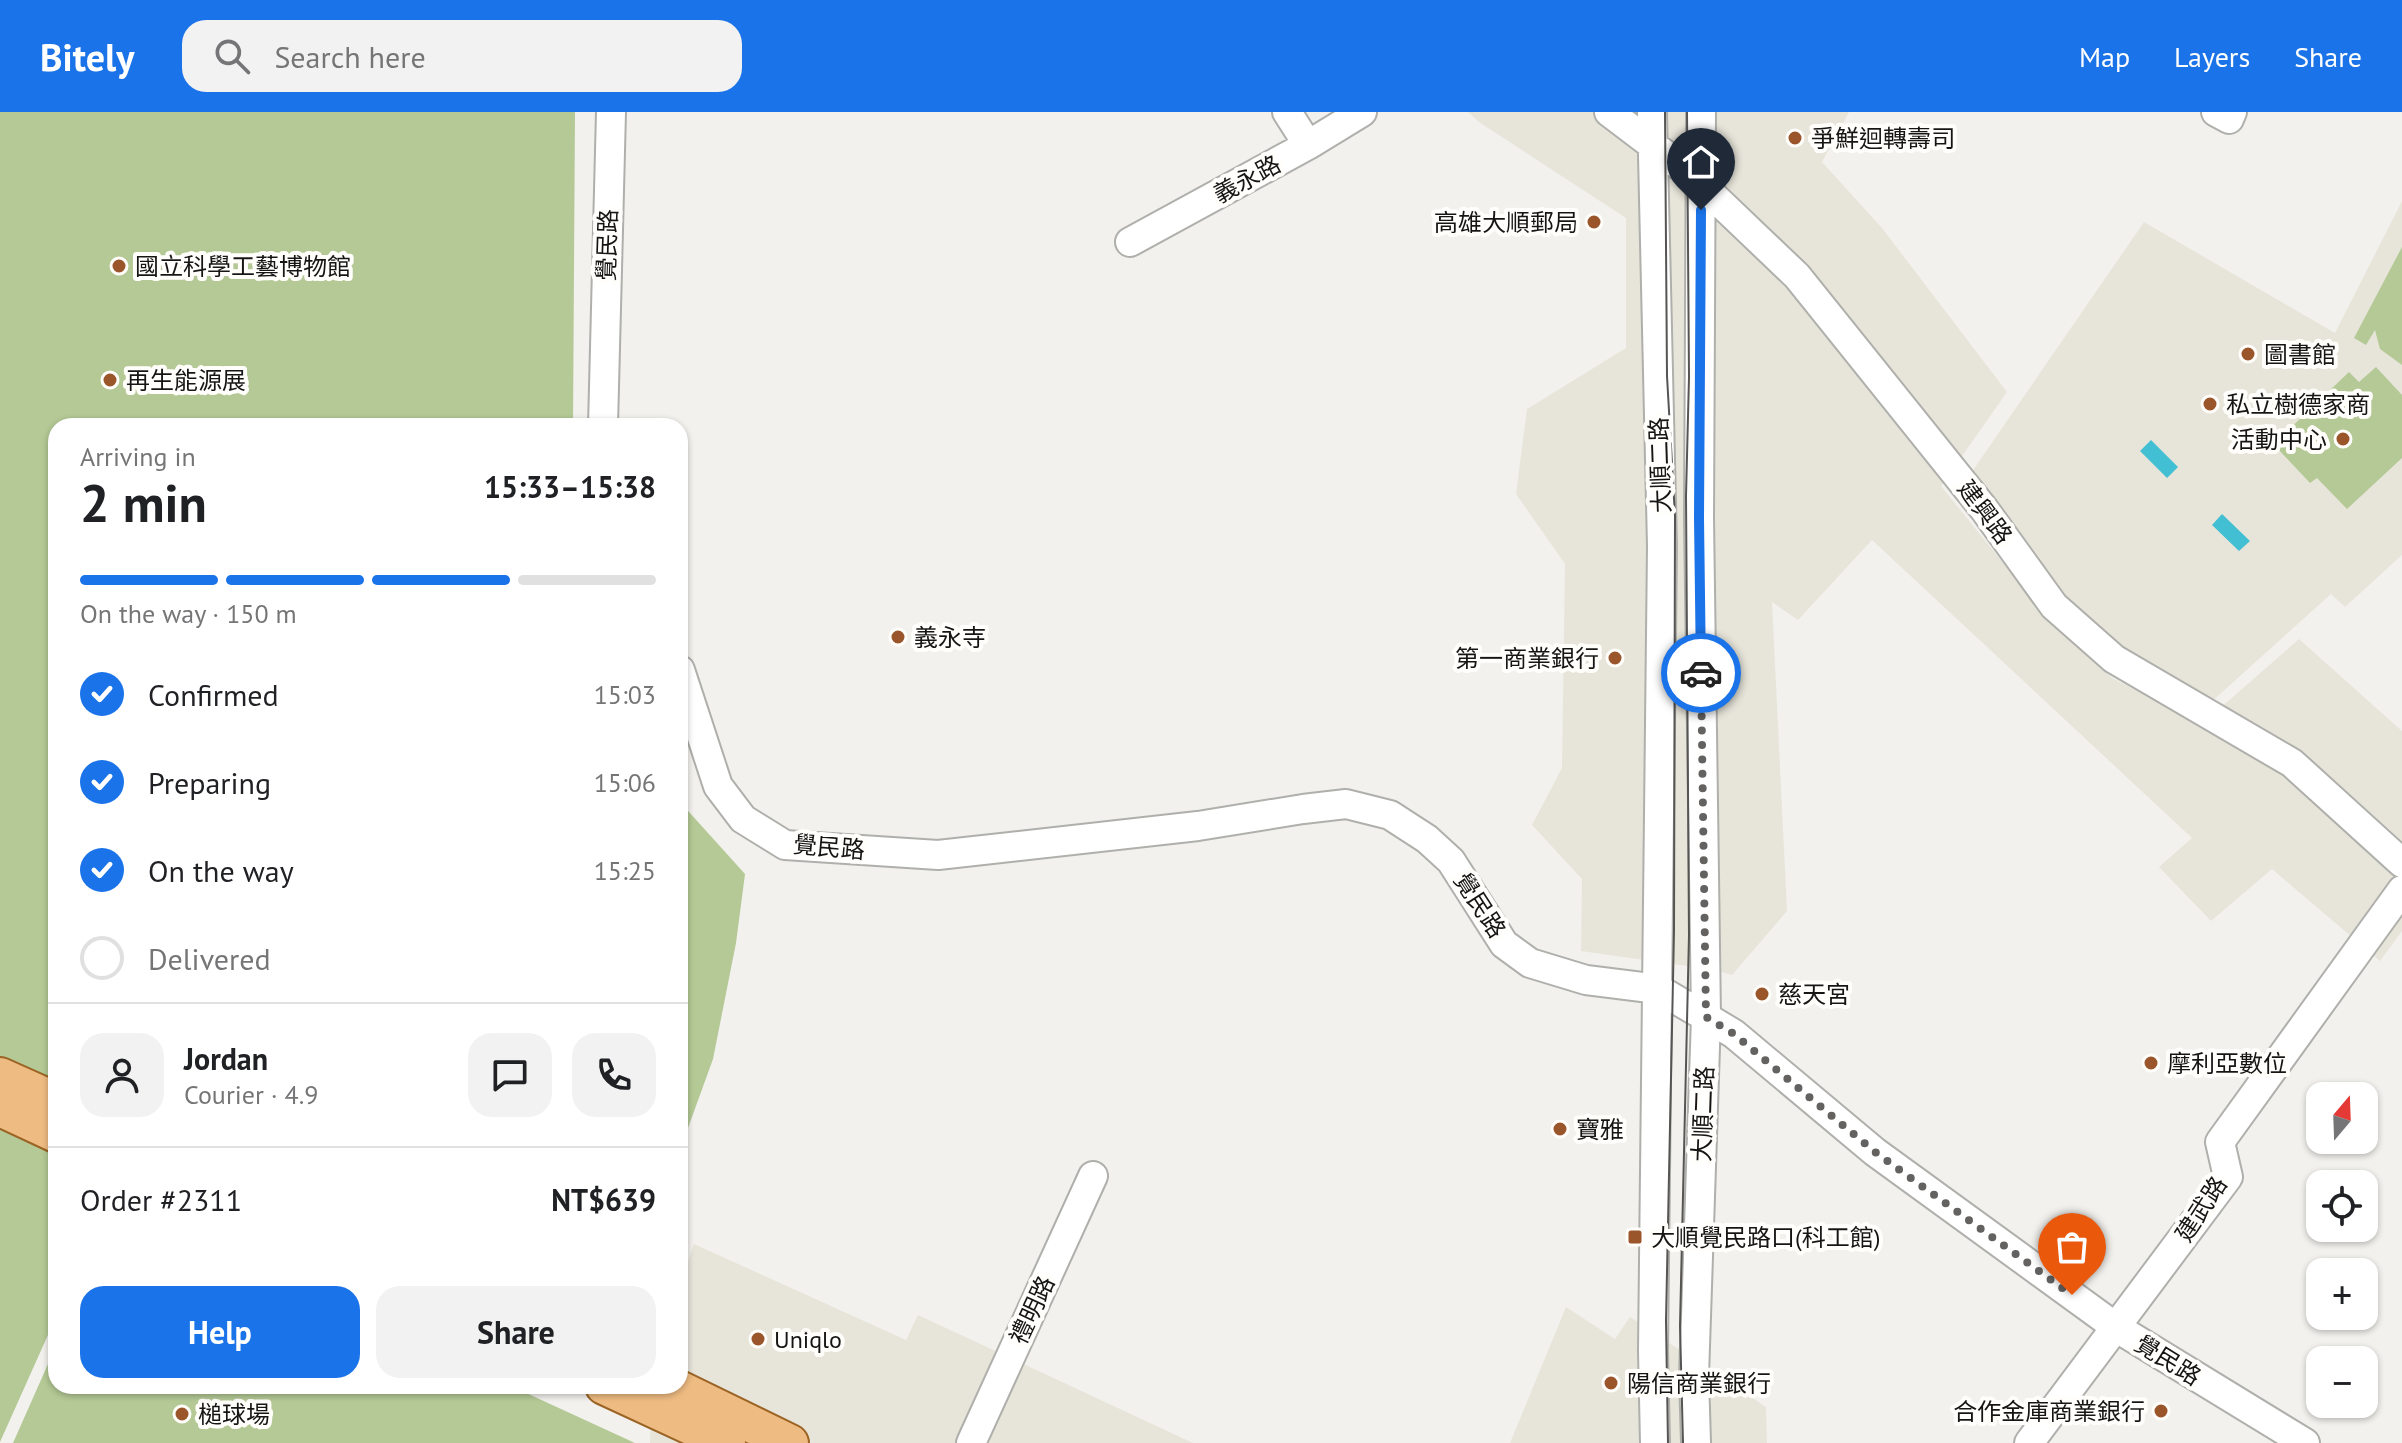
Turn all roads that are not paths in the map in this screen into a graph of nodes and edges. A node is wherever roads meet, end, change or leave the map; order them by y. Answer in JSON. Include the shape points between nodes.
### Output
{"nodes":[{"id":1,"x":611,"y":112,"type":"edge"},
{"id":2,"x":1287,"y":112,"type":"edge"},
{"id":3,"x":1362,"y":112,"type":"edge"},
{"id":4,"x":1609,"y":112,"type":"edge"},
{"id":5,"x":1652,"y":112,"type":"edge"},
{"id":6,"x":1701,"y":112,"type":"edge"},
{"id":7,"x":2216,"y":112,"type":"edge"},
{"id":8,"x":2232,"y":112,"type":"edge"},
{"id":9,"x":1652,"y":143,"type":"junction"},
{"id":10,"x":1308,"y":145,"type":"junction"},
{"id":11,"x":1700,"y":184,"type":"junction"},
{"id":12,"x":1130,"y":242,"type":"dead end"},
{"id":13,"x":603,"y":418,"type":"edge"},
{"id":14,"x":688,"y":694,"type":"edge"},
{"id":15,"x":2402,"y":863,"type":"edge"},
{"id":16,"x":2402,"y":890,"type":"edge"},
{"id":17,"x":1658,"y":989,"type":"junction"},
{"id":18,"x":1706,"y":1017,"type":"junction"},
{"id":19,"x":0,"y":1076,"type":"edge"},
{"id":20,"x":48,"y":1097,"type":"edge"},
{"id":21,"x":0,"y":1108,"type":"edge"},
{"id":22,"x":48,"y":1130,"type":"edge"},
{"id":23,"x":1093,"y":1176,"type":"dead end"},
{"id":24,"x":2117,"y":1328,"type":"junction"},
{"id":25,"x":688,"y":1393,"type":"edge"},
{"id":26,"x":621,"y":1394,"type":"edge"},
{"id":27,"x":2290,"y":1440,"type":"edge"},
{"id":28,"x":727,"y":1443,"type":"edge"},
{"id":29,"x":790,"y":1443,"type":"edge"},
{"id":30,"x":971,"y":1443,"type":"edge"},
{"id":31,"x":1655,"y":1443,"type":"edge"},
{"id":32,"x":1696,"y":1443,"type":"edge"},
{"id":33,"x":2029,"y":1443,"type":"edge"}],
"edges":[{"from":1,"to":13,"type":"street","name":"覺民路"},
{"from":2,"to":10,"type":"street"},
{"from":3,"to":10,"type":"street","name":"義永路"},
{"from":4,"to":9,"type":"street","name":"建興路"},
{"from":5,"to":9,"type":"street","name":"大順二路"},
{"from":6,"to":11,"type":"street","name":"大順二路"},
{"from":7,"to":8,"type":"street","via":[[2229,119]]},
{"from":9,"to":11,"type":"street","name":"建興路"},
{"from":9,"to":17,"type":"street","name":"大順二路","via":[[1662,546]]},
{"from":10,"to":12,"type":"street","name":"義永路"},
{"from":11,"to":15,"type":"street","name":"建興路","via":[[1821,304],[2054,606],[2114,659],[2292,763]]},
{"from":11,"to":18,"type":"street","name":"大順二路"},
{"from":14,"to":17,"type":"street","name":"覺民路","via":[[718,786],[743,819],[785,845],[938,855],[1346,804],[1390,815],[1427,839],[1451,861],[1504,944],[1530,963],[1586,980]]},
{"from":16,"to":24,"type":"street","name":"建武路","via":[[2220,1142],[2228,1177]]},
{"from":17,"to":18,"type":"street","name":"覺民路"},
{"from":17,"to":31,"type":"street","name":"大順二路"},
{"from":18,"to":24,"type":"street","name":"覺民路","via":[[1734,1034],[1875,1152]]},
{"from":18,"to":32,"type":"street","name":"大順二路"},
{"from":19,"to":20,"type":"main road"},
{"from":21,"to":22,"type":"main road"},
{"from":23,"to":30,"type":"street","name":"禮明路"},
{"from":24,"to":27,"type":"street","name":"覺民路"},
{"from":24,"to":33,"type":"street","name":"建武路"},
{"from":25,"to":29,"type":"main road"},
{"from":26,"to":28,"type":"main road"}]}
